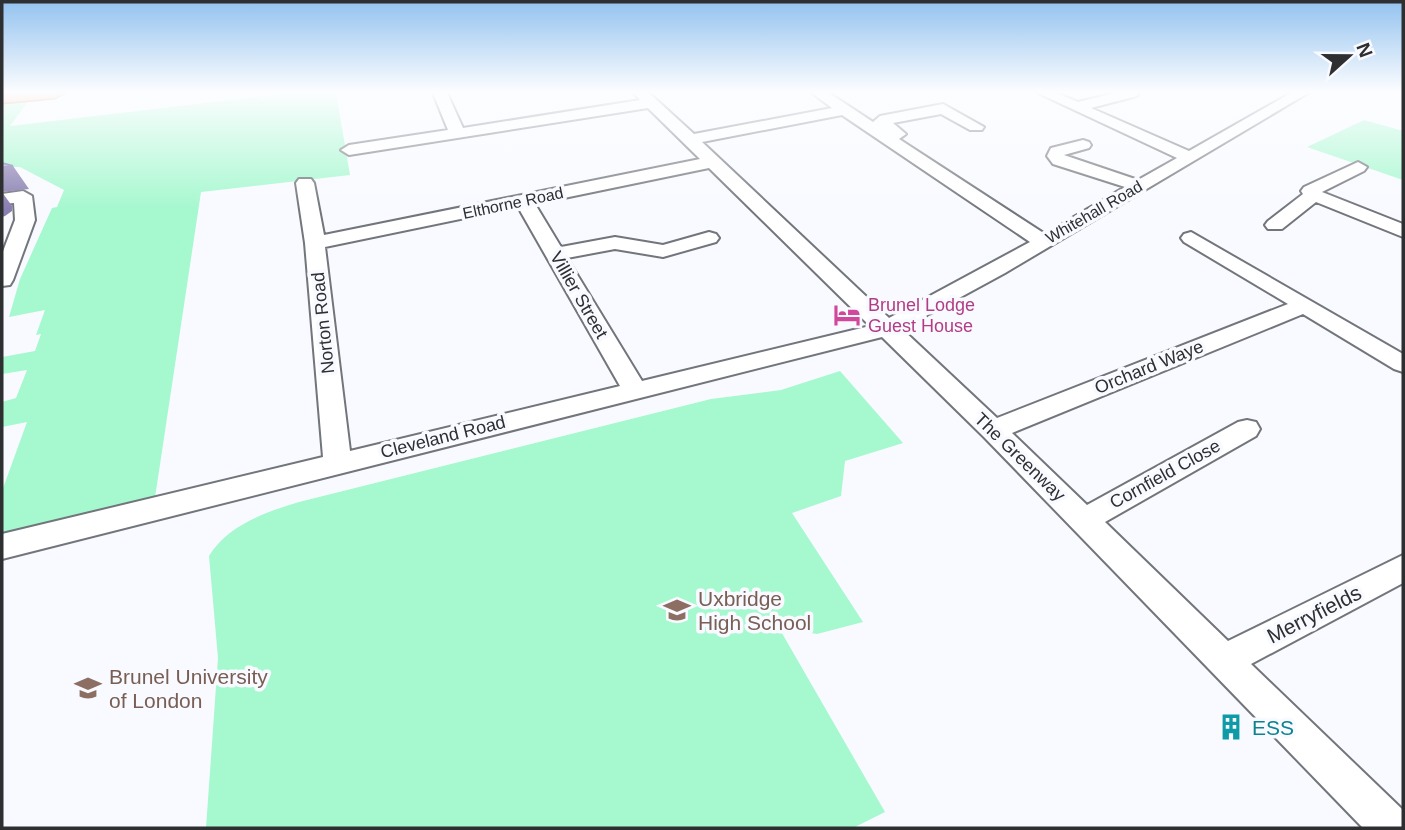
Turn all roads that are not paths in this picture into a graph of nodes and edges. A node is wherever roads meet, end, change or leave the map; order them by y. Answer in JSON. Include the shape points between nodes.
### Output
{"nodes":[{"id":1,"x":470,"y":132,"type":"edge"},
{"id":2,"x":681,"y":132,"type":"edge"},
{"id":3,"x":732,"y":132,"type":"edge"},
{"id":4,"x":878,"y":132,"type":"edge"},
{"id":5,"x":895,"y":132,"type":"edge"},
{"id":6,"x":1132,"y":132,"type":"edge"},
{"id":7,"x":1235,"y":132,"type":"edge"},
{"id":8,"x":458,"y":134,"type":"joint"},
{"id":9,"x":689,"y":140,"type":"junction"},
{"id":10,"x":1083,"y":145,"type":"dead end"},
{"id":11,"x":349,"y":150,"type":"dead end"},
{"id":12,"x":910,"y":153,"type":"junction"},
{"id":13,"x":1190,"y":158,"type":"junction"},
{"id":14,"x":711,"y":162,"type":"junction"},
{"id":15,"x":1358,"y":167,"type":"dead end"},
{"id":16,"x":305,"y":183,"type":"dead end"},
{"id":17,"x":1139,"y":186,"type":"junction"},
{"id":18,"x":1314,"y":195,"type":"junction"},
{"id":19,"x":2,"y":199,"type":"edge"},
{"id":20,"x":524,"y":201,"type":"junction"},
{"id":21,"x":1275,"y":225,"type":"dead end"},
{"id":22,"x":1403,"y":231,"type":"edge"},
{"id":23,"x":709,"y":237,"type":"dead end"},
{"id":24,"x":1191,"y":238,"type":"dead end"},
{"id":25,"x":1044,"y":242,"type":"junction"},
{"id":26,"x":315,"y":243,"type":"junction"},
{"id":27,"x":555,"y":254,"type":"junction"},
{"id":28,"x":2,"y":280,"type":"edge"},
{"id":29,"x":1305,"y":305,"type":"junction"},
{"id":30,"x":885,"y":329,"type":"junction"},
{"id":31,"x":1403,"y":364,"type":"edge"},
{"id":32,"x":635,"y":389,"type":"junction"},
{"id":33,"x":1247,"y":429,"type":"dead end"},
{"id":34,"x":993,"y":430,"type":"junction"},
{"id":35,"x":338,"y":463,"type":"junction"},
{"id":36,"x":1084,"y":520,"type":"junction"},
{"id":37,"x":2,"y":547,"type":"edge"},
{"id":38,"x":1403,"y":568,"type":"edge"},
{"id":39,"x":1224,"y":660,"type":"junction"},
{"id":40,"x":1392,"y":828,"type":"edge"}],
"edges":[{"from":1,"to":8,"type":"street"},
{"from":2,"to":9,"type":"street","name":"The Greenway"},
{"from":3,"to":9,"type":"street"},
{"from":4,"to":12,"type":"street"},
{"from":5,"to":12,"type":"street","via":[[911,143],[914,150]]},
{"from":6,"to":13,"type":"street"},
{"from":7,"to":13,"type":"street","name":"Whitehall Road"},
{"from":8,"to":11,"type":"street"},
{"from":9,"to":14,"type":"street","name":"The Greenway"},
{"from":10,"to":17,"type":"street","via":[[1055,156]]},
{"from":12,"to":25,"type":"street"},
{"from":13,"to":17,"type":"street","name":"Whitehall Road"},
{"from":14,"to":20,"type":"street","name":"Elthorne Road"},
{"from":14,"to":30,"type":"street","name":"The Greenway"},
{"from":15,"to":18,"type":"street","via":[[1310,191]]},
{"from":16,"to":26,"type":"street","name":"Norton Road"},
{"from":17,"to":25,"type":"street","name":"Whitehall Road"},
{"from":18,"to":21,"type":"street"},
{"from":18,"to":22,"type":"street"},
{"from":19,"to":28,"type":"street","via":[[23,196],[25,220]]},
{"from":20,"to":26,"type":"street","name":"Elthorne Road"},
{"from":20,"to":27,"type":"street","name":"Villier Street"},
{"from":23,"to":27,"type":"street","via":[[663,251],[615,243]]},
{"from":24,"to":29,"type":"street"},
{"from":25,"to":30,"type":"street","name":"Whitehall Road"},
{"from":26,"to":35,"type":"street","name":"Norton Road"},
{"from":27,"to":32,"type":"street","name":"Villier Street"},
{"from":29,"to":31,"type":"street"},
{"from":29,"to":34,"type":"street","name":"Orchard Waye"},
{"from":30,"to":32,"type":"street","name":"Cleveland Road"},
{"from":30,"to":34,"type":"street","name":"The Greenway"},
{"from":32,"to":35,"type":"street","name":"Cleveland Road"},
{"from":33,"to":36,"type":"street","name":"Cornfield Close"},
{"from":34,"to":36,"type":"street","name":"The Greenway"},
{"from":35,"to":37,"type":"street","name":"Cleveland Road"},
{"from":36,"to":39,"type":"street","name":"The Greenway"},
{"from":38,"to":39,"type":"street","name":"Merryfields"},
{"from":39,"to":40,"type":"street","name":"The Greenway"}]}
